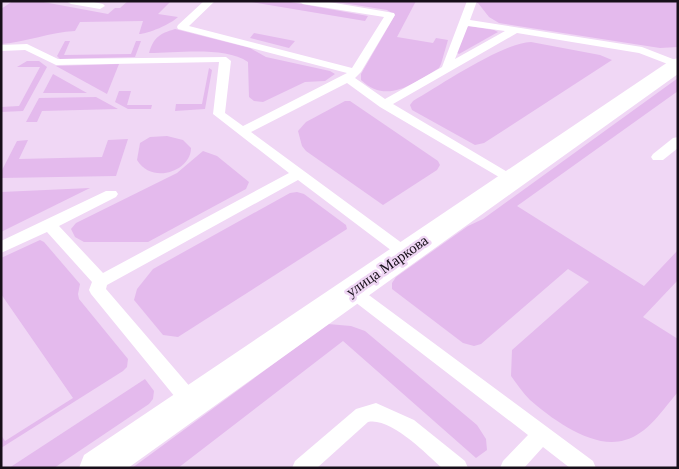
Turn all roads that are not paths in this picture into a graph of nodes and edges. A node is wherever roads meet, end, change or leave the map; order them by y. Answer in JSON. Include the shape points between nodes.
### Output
{"nodes":[{"id":1,"x":71,"y":1,"type":"edge"},
{"id":2,"x":210,"y":1,"type":"edge"},
{"id":3,"x":303,"y":1,"type":"edge"},
{"id":4,"x":472,"y":2,"type":"edge"},
{"id":5,"x":100,"y":6,"type":"dead end"},
{"id":6,"x":464,"y":22,"type":"junction"},
{"id":7,"x":515,"y":30,"type":"junction"},
{"id":8,"x":1,"y":48,"type":"edge"},
{"id":9,"x":677,"y":64,"type":"edge"},
{"id":10,"x":447,"y":68,"type":"junction"},
{"id":11,"x":351,"y":75,"type":"junction"},
{"id":12,"x":384,"y":104,"type":"junction"},
{"id":13,"x":242,"y":131,"type":"junction"},
{"id":14,"x":678,"y":141,"type":"edge"},
{"id":15,"x":658,"y":157,"type":"dead end"},
{"id":16,"x":299,"y":173,"type":"junction"},
{"id":17,"x":511,"y":180,"type":"junction"},
{"id":18,"x":110,"y":194,"type":"dead end"},
{"id":19,"x":49,"y":224,"type":"junction"},
{"id":20,"x":1,"y":248,"type":"edge"},
{"id":21,"x":405,"y":253,"type":"junction"},
{"id":22,"x":101,"y":281,"type":"junction"},
{"id":23,"x":352,"y":290,"type":"junction"},
{"id":24,"x":191,"y":402,"type":"junction"},
{"id":25,"x":542,"y":434,"type":"junction"},
{"id":26,"x":97,"y":468,"type":"edge"},
{"id":27,"x":302,"y":468,"type":"edge"},
{"id":28,"x":458,"y":468,"type":"edge"},
{"id":29,"x":510,"y":468,"type":"edge"},
{"id":30,"x":586,"y":468,"type":"edge"}],
"edges":[{"from":1,"to":5,"type":"lane"},
{"from":2,"to":11,"type":"lane","via":[[182,27]]},
{"from":3,"to":11,"type":"lane","via":[[390,15]]},
{"from":4,"to":6,"type":"lane"},
{"from":6,"to":7,"type":"lane"},
{"from":6,"to":10,"type":"lane"},
{"from":7,"to":9,"type":"lane","via":[[642,50]]},
{"from":7,"to":10,"type":"lane"},
{"from":8,"to":13,"type":"lane","via":[[27,46],[56,62],[222,59],[225,61],[219,114]]},
{"from":9,"to":17,"type":"street","name":"улица Маркова"},
{"from":10,"to":12,"type":"lane"},
{"from":11,"to":12,"type":"lane"},
{"from":11,"to":13,"type":"lane"},
{"from":12,"to":17,"type":"lane"},
{"from":13,"to":16,"type":"lane"},
{"from":14,"to":15,"type":"lane"},
{"from":16,"to":21,"type":"lane"},
{"from":16,"to":22,"type":"lane"},
{"from":17,"to":21,"type":"street","name":"улица Маркова"},
{"from":18,"to":19,"type":"lane"},
{"from":19,"to":20,"type":"lane"},
{"from":19,"to":22,"type":"lane"},
{"from":21,"to":23,"type":"street","name":"улица Маркова"},
{"from":22,"to":24,"type":"lane","via":[[97,290]]},
{"from":23,"to":24,"type":"street","name":"улица Маркова"},
{"from":23,"to":25,"type":"lane"},
{"from":24,"to":26,"type":"street","name":"улица Маркова"},
{"from":25,"to":29,"type":"lane"},
{"from":25,"to":30,"type":"lane"},
{"from":27,"to":28,"type":"lane","via":[[363,415],[376,412],[407,426]]}]}
